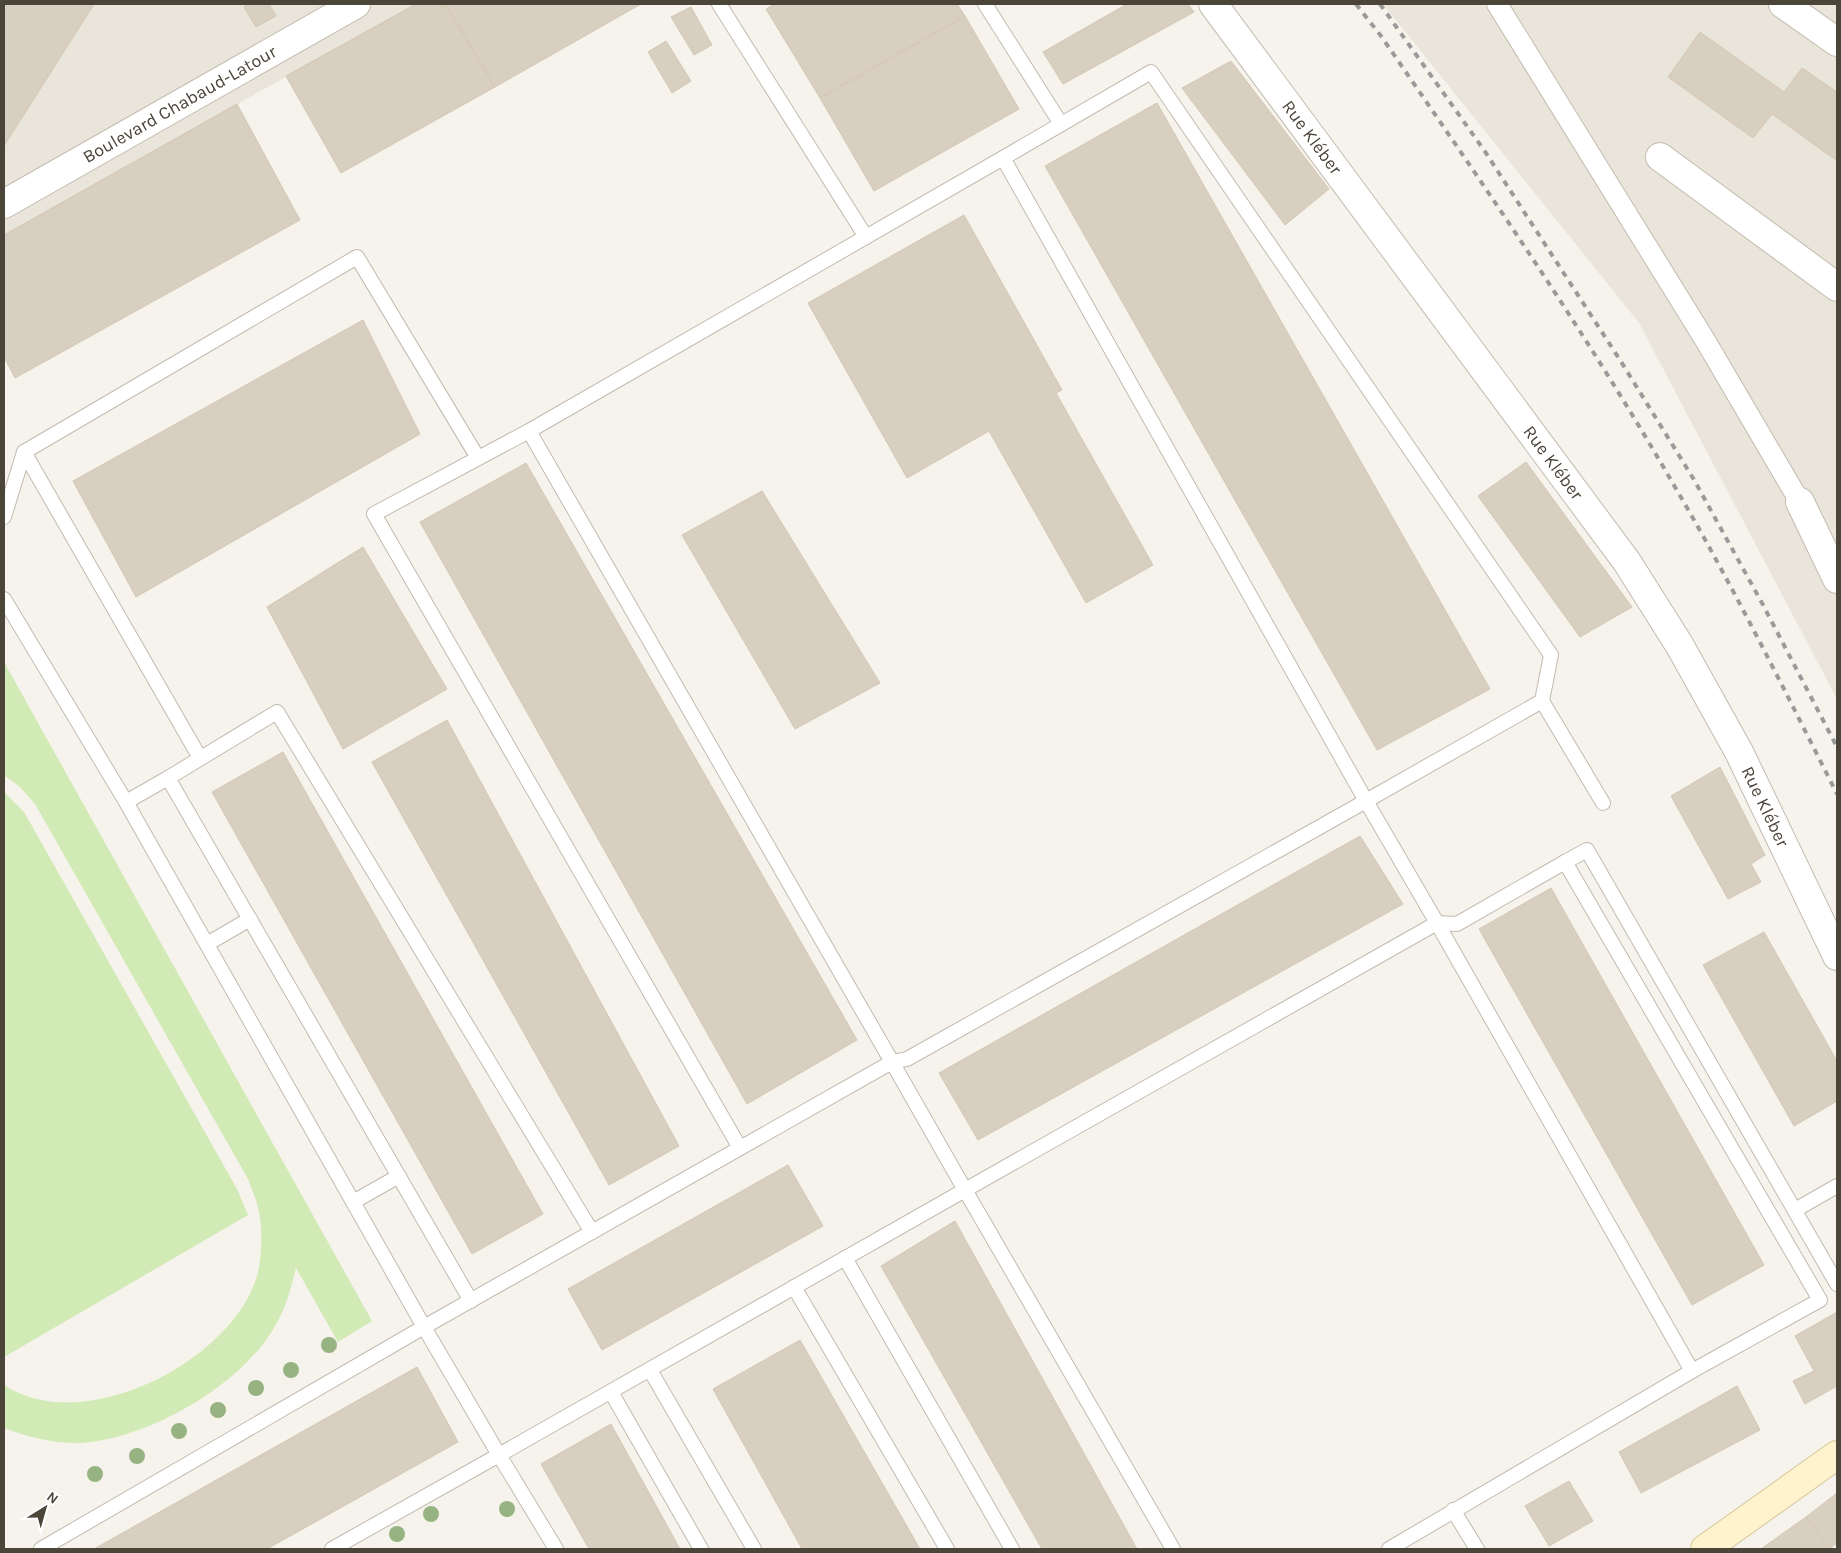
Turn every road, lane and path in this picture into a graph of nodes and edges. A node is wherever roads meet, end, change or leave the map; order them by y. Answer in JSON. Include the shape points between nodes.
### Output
{"nodes":[{"id":1,"x":356,"y":4,"type":"edge"},
{"id":2,"x":720,"y":4,"type":"edge"},
{"id":3,"x":985,"y":4,"type":"edge"},
{"id":4,"x":1213,"y":4,"type":"edge"},
{"id":5,"x":1497,"y":4,"type":"edge"},
{"id":6,"x":1783,"y":4,"type":"edge"},
{"id":7,"x":1837,"y":42,"type":"edge"},
{"id":8,"x":1061,"y":124,"type":"junction"},
{"id":9,"x":1660,"y":157,"type":"dead end"},
{"id":10,"x":1003,"y":158,"type":"junction"},
{"id":11,"x":4,"y":204,"type":"edge"},
{"id":12,"x":866,"y":237,"type":"junction"},
{"id":13,"x":1837,"y":287,"type":"edge"},
{"id":14,"x":529,"y":431,"type":"junction"},
{"id":15,"x":24,"y":452,"type":"junction"},
{"id":16,"x":478,"y":458,"type":"junction"},
{"id":17,"x":1800,"y":502,"type":"joint"},
{"id":18,"x":4,"y":517,"type":"edge"},
{"id":19,"x":1835,"y":567,"type":"edge"},
{"id":20,"x":4,"y":599,"type":"edge"},
{"id":21,"x":1542,"y":701,"type":"junction"},
{"id":22,"x":200,"y":758,"type":"junction"},
{"id":23,"x":168,"y":778,"type":"junction"},
{"id":24,"x":1366,"y":801,"type":"junction"},
{"id":25,"x":126,"y":802,"type":"junction"},
{"id":26,"x":1603,"y":803,"type":"dead end"},
{"id":27,"x":1565,"y":862,"type":"junction"},
{"id":28,"x":250,"y":919,"type":"junction"},
{"id":29,"x":1437,"y":923,"type":"junction"},
{"id":30,"x":207,"y":944,"type":"junction"},
{"id":31,"x":1837,"y":956,"type":"edge"},
{"id":32,"x":892,"y":1062,"type":"junction"},
{"id":33,"x":740,"y":1148,"type":"junction"},
{"id":34,"x":399,"y":1176,"type":"junction"},
{"id":35,"x":1837,"y":1186,"type":"edge"},
{"id":36,"x":965,"y":1190,"type":"junction"},
{"id":37,"x":353,"y":1202,"type":"junction"},
{"id":38,"x":1795,"y":1210,"type":"junction"},
{"id":39,"x":592,"y":1232,"type":"junction"},
{"id":40,"x":845,"y":1258,"type":"junction"},
{"id":41,"x":1837,"y":1284,"type":"edge"},
{"id":42,"x":794,"y":1287,"type":"junction"},
{"id":43,"x":1837,"y":1290,"type":"edge"},
{"id":44,"x":1820,"y":1300,"type":"junction"},
{"id":45,"x":471,"y":1301,"type":"junction"},
{"id":46,"x":424,"y":1327,"type":"junction"},
{"id":47,"x":650,"y":1370,"type":"junction"},
{"id":48,"x":1692,"y":1371,"type":"junction"},
{"id":49,"x":611,"y":1392,"type":"junction"},
{"id":50,"x":1837,"y":1455,"type":"edge"},
{"id":51,"x":499,"y":1456,"type":"junction"},
{"id":52,"x":1453,"y":1510,"type":"junction"},
{"id":53,"x":40,"y":1549,"type":"edge"},
{"id":54,"x":332,"y":1549,"type":"edge"},
{"id":55,"x":556,"y":1549,"type":"edge"},
{"id":56,"x":701,"y":1549,"type":"edge"},
{"id":57,"x":754,"y":1549,"type":"edge"},
{"id":58,"x":947,"y":1549,"type":"edge"},
{"id":59,"x":1012,"y":1549,"type":"edge"},
{"id":60,"x":1174,"y":1549,"type":"edge"},
{"id":61,"x":1389,"y":1549,"type":"edge"},
{"id":62,"x":1477,"y":1549,"type":"edge"},
{"id":63,"x":1705,"y":1549,"type":"edge"}],
"edges":[{"from":1,"to":11,"type":"street","name":"Boulevard Chabaud-Latour"},
{"from":2,"to":12,"type":"lane"},
{"from":3,"to":8,"type":"lane"},
{"from":4,"to":31,"type":"street","name":"Rue Kléber","via":[[1627,562],[1680,646],[1739,752]]},
{"from":5,"to":17,"type":"street","via":[[1705,340]]},
{"from":6,"to":7,"type":"street"},
{"from":8,"to":10,"type":"lane"},
{"from":8,"to":21,"type":"lane","via":[[1151,72],[1551,655]]},
{"from":9,"to":13,"type":"street"},
{"from":10,"to":12,"type":"lane"},
{"from":10,"to":24,"type":"lane"},
{"from":12,"to":14,"type":"lane"},
{"from":14,"to":16,"type":"lane"},
{"from":14,"to":32,"type":"lane"},
{"from":15,"to":16,"type":"lane","via":[[357,257]]},
{"from":15,"to":18,"type":"lane"},
{"from":15,"to":22,"type":"lane"},
{"from":16,"to":33,"type":"lane","via":[[374,514]]},
{"from":17,"to":19,"type":"street"},
{"from":20,"to":25,"type":"lane"},
{"from":21,"to":24,"type":"lane"},
{"from":21,"to":26,"type":"lane"},
{"from":22,"to":23,"type":"lane"},
{"from":22,"to":39,"type":"lane","via":[[277,712]]},
{"from":23,"to":25,"type":"lane"},
{"from":23,"to":28,"type":"lane"},
{"from":24,"to":29,"type":"lane"},
{"from":24,"to":32,"type":"lane","via":[[907,1059]]},
{"from":25,"to":30,"type":"lane"},
{"from":27,"to":29,"type":"lane","via":[[1457,924]]},
{"from":27,"to":38,"type":"lane","via":[[1587,850]]},
{"from":27,"to":44,"type":"lane"},
{"from":28,"to":30,"type":"lane"},
{"from":28,"to":34,"type":"lane"},
{"from":29,"to":36,"type":"lane"},
{"from":29,"to":48,"type":"lane"},
{"from":30,"to":37,"type":"lane"},
{"from":32,"to":33,"type":"lane"},
{"from":32,"to":36,"type":"lane"},
{"from":33,"to":39,"type":"lane"},
{"from":34,"to":37,"type":"lane"},
{"from":34,"to":45,"type":"lane"},
{"from":35,"to":38,"type":"lane"},
{"from":36,"to":40,"type":"lane"},
{"from":36,"to":60,"type":"lane"},
{"from":37,"to":46,"type":"lane"},
{"from":38,"to":41,"type":"lane"},
{"from":39,"to":45,"type":"lane"},
{"from":40,"to":42,"type":"lane"},
{"from":40,"to":59,"type":"lane"},
{"from":42,"to":47,"type":"lane"},
{"from":42,"to":58,"type":"lane"},
{"from":43,"to":44,"type":"lane"},
{"from":44,"to":48,"type":"lane"},
{"from":45,"to":46,"type":"lane"},
{"from":46,"to":51,"type":"lane"},
{"from":46,"to":53,"type":"lane"},
{"from":47,"to":49,"type":"lane"},
{"from":47,"to":57,"type":"lane"},
{"from":48,"to":52,"type":"lane"},
{"from":49,"to":51,"type":"lane"},
{"from":49,"to":56,"type":"lane"},
{"from":50,"to":63,"type":"main road"},
{"from":51,"to":54,"type":"lane"},
{"from":51,"to":55,"type":"lane"},
{"from":52,"to":61,"type":"lane"},
{"from":52,"to":62,"type":"lane"}]}
